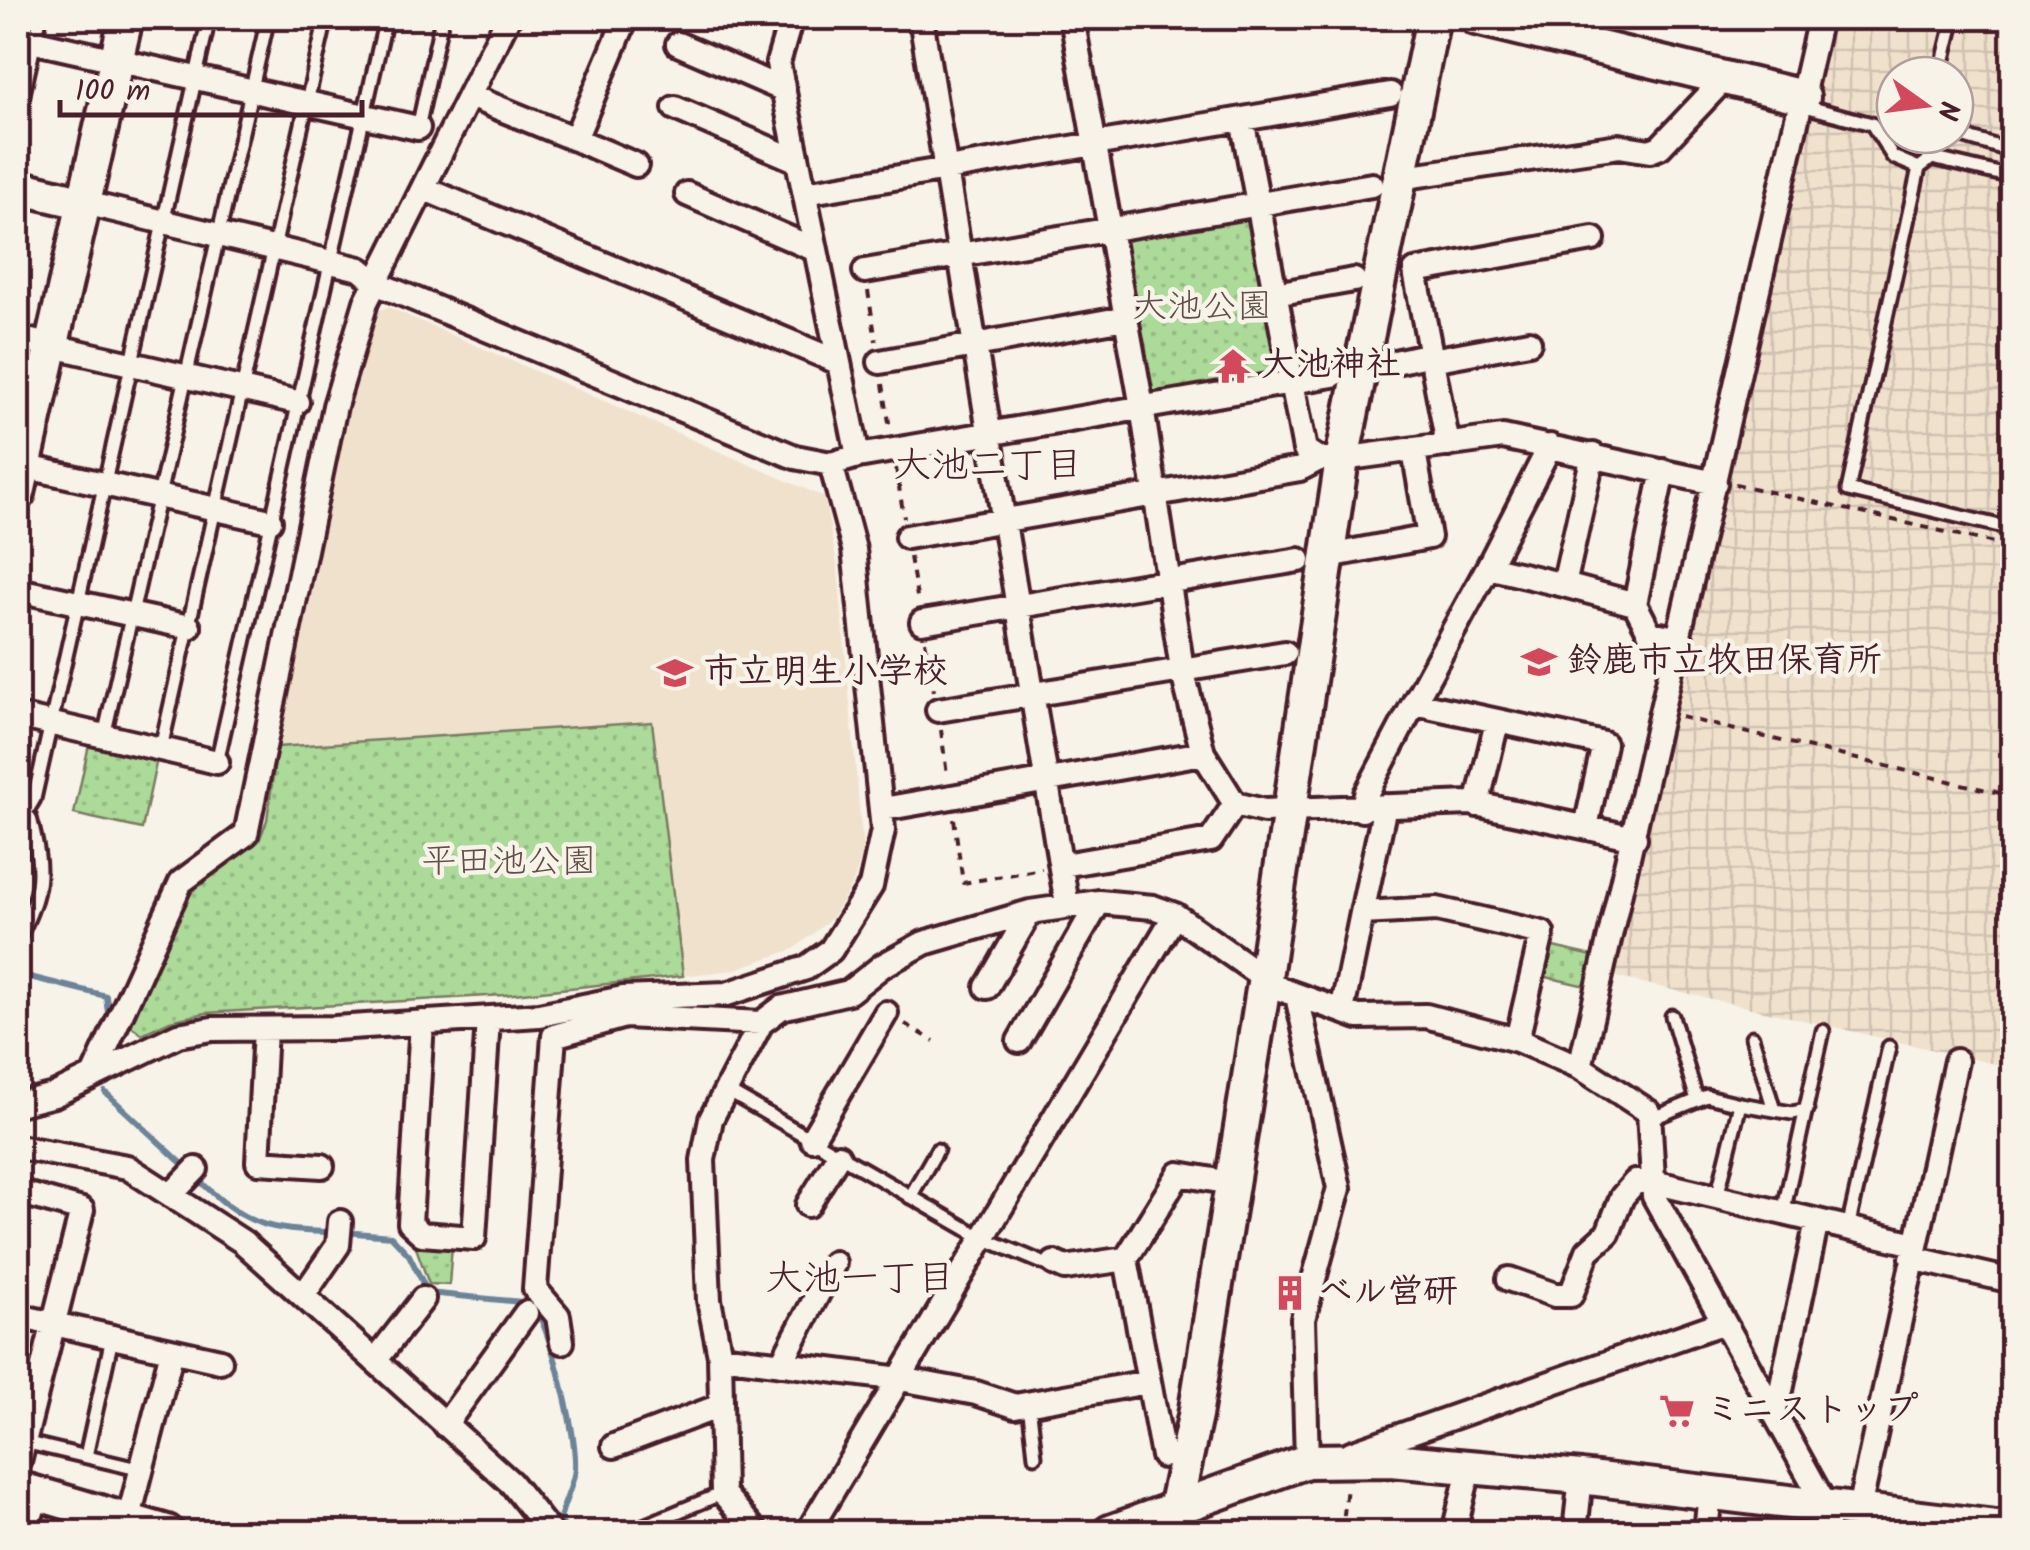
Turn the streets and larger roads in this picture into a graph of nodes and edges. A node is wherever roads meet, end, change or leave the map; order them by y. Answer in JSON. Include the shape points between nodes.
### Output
{"nodes":[{"id":1,"x":126,"y":18,"type":"edge"},
{"id":2,"x":508,"y":18,"type":"edge"},
{"id":3,"x":626,"y":18,"type":"edge"},
{"id":4,"x":791,"y":18,"type":"edge"},
{"id":5,"x":921,"y":18,"type":"edge"},
{"id":6,"x":1072,"y":18,"type":"edge"},
{"id":7,"x":1433,"y":18,"type":"edge"},
{"id":8,"x":1476,"y":18,"type":"edge"},
{"id":9,"x":1820,"y":18,"type":"edge"},
{"id":10,"x":26,"y":40,"type":"edge"},
{"id":11,"x":678,"y":44,"type":"dead end"},
{"id":12,"x":117,"y":60,"type":"junction"},
{"id":13,"x":1726,"y":77,"type":"junction"},
{"id":14,"x":784,"y":90,"type":"junction"},
{"id":15,"x":1390,"y":94,"type":"dead end"},
{"id":16,"x":472,"y":97,"type":"junction"},
{"id":17,"x":1802,"y":101,"type":"junction"},
{"id":18,"x":676,"y":108,"type":"dead end"},
{"id":19,"x":1242,"y":119,"type":"junction"},
{"id":20,"x":418,"y":128,"type":"road end"},
{"id":21,"x":576,"y":139,"type":"junction"},
{"id":22,"x":1093,"y":142,"type":"junction"},
{"id":23,"x":798,"y":160,"type":"junction"},
{"id":24,"x":636,"y":165,"type":"dead end"},
{"id":25,"x":945,"y":168,"type":"junction"},
{"id":26,"x":1385,"y":182,"type":"junction"},
{"id":27,"x":18,"y":187,"type":"edge"},
{"id":28,"x":426,"y":190,"type":"junction"},
{"id":29,"x":805,"y":193,"type":"junction"},
{"id":30,"x":687,"y":194,"type":"dead end"},
{"id":31,"x":85,"y":202,"type":"junction"},
{"id":32,"x":1258,"y":205,"type":"junction"},
{"id":33,"x":1110,"y":233,"type":"junction"},
{"id":34,"x":1593,"y":238,"type":"dead end"},
{"id":35,"x":816,"y":250,"type":"junction"},
{"id":36,"x":960,"y":254,"type":"junction"},
{"id":37,"x":865,"y":271,"type":"dead end"},
{"id":38,"x":1354,"y":280,"type":"dead end"},
{"id":39,"x":378,"y":284,"type":"junction"},
{"id":40,"x":1274,"y":294,"type":"junction"},
{"id":41,"x":1125,"y":318,"type":"junction"},
{"id":42,"x":18,"y":338,"type":"edge"},
{"id":43,"x":1529,"y":342,"type":"dead end"},
{"id":44,"x":974,"y":343,"type":"junction"},
{"id":45,"x":52,"y":345,"type":"junction"},
{"id":46,"x":1431,"y":357,"type":"junction"},
{"id":47,"x":838,"y":362,"type":"junction"},
{"id":48,"x":880,"y":362,"type":"dead end"},
{"id":49,"x":1348,"y":368,"type":"junction"},
{"id":50,"x":1291,"y":382,"type":"junction"},
{"id":51,"x":298,"y":402,"type":"road end"},
{"id":52,"x":1142,"y":407,"type":"junction"},
{"id":53,"x":990,"y":433,"type":"junction"},
{"id":54,"x":1448,"y":445,"type":"junction"},
{"id":55,"x":1550,"y":446,"type":"junction"},
{"id":56,"x":1414,"y":450,"type":"junction"},
{"id":57,"x":1594,"y":455,"type":"junction"},
{"id":58,"x":858,"y":456,"type":"junction"},
{"id":59,"x":1331,"y":459,"type":"junction"},
{"id":60,"x":830,"y":464,"type":"junction"},
{"id":61,"x":1663,"y":471,"type":"junction"},
{"id":62,"x":20,"y":475,"type":"edge"},
{"id":63,"x":1715,"y":481,"type":"junction"},
{"id":64,"x":1155,"y":496,"type":"junction"},
{"id":65,"x":1005,"y":520,"type":"junction"},
{"id":66,"x":270,"y":521,"type":"road end"},
{"id":67,"x":906,"y":537,"type":"dead end"},
{"id":68,"x":1314,"y":558,"type":"junction"},
{"id":69,"x":1488,"y":567,"type":"junction"},
{"id":70,"x":1168,"y":580,"type":"junction"},
{"id":71,"x":1564,"y":585,"type":"junction"},
{"id":72,"x":18,"y":590,"type":"edge"},
{"id":73,"x":1634,"y":604,"type":"junction"},
{"id":74,"x":1019,"y":605,"type":"junction"},
{"id":75,"x":922,"y":622,"type":"dead end"},
{"id":76,"x":189,"y":627,"type":"road end"},
{"id":77,"x":1681,"y":638,"type":"junction"},
{"id":78,"x":1284,"y":653,"type":"dead end"},
{"id":79,"x":1182,"y":669,"type":"junction"},
{"id":80,"x":1034,"y":694,"type":"junction"},
{"id":81,"x":1414,"y":703,"type":"junction"},
{"id":82,"x":938,"y":710,"type":"dead end"},
{"id":83,"x":18,"y":716,"type":"edge"},
{"id":84,"x":1497,"y":722,"type":"junction"},
{"id":85,"x":1203,"y":753,"type":"junction"},
{"id":86,"x":217,"y":762,"type":"road end"},
{"id":87,"x":1048,"y":780,"type":"junction"},
{"id":88,"x":1235,"y":804,"type":"junction"},
{"id":89,"x":1478,"y":804,"type":"junction"},
{"id":90,"x":1374,"y":808,"type":"junction"},
{"id":91,"x":883,"y":809,"type":"junction"},
{"id":92,"x":1292,"y":811,"type":"junction"},
{"id":93,"x":1586,"y":827,"type":"junction"},
{"id":94,"x":1635,"y":838,"type":"junction"},
{"id":95,"x":1063,"y":865,"type":"junction"},
{"id":96,"x":1098,"y":902,"type":"junction"},
{"id":97,"x":1067,"y":906,"type":"junction"},
{"id":98,"x":1030,"y":912,"type":"junction"},
{"id":99,"x":1362,"y":913,"type":"junction"},
{"id":100,"x":1175,"y":915,"type":"junction"},
{"id":101,"x":1265,"y":977,"type":"junction"},
{"id":102,"x":987,"y":987,"type":"dead end"},
{"id":103,"x":1297,"y":996,"type":"junction"},
{"id":104,"x":624,"y":1006,"type":"junction"},
{"id":105,"x":1342,"y":1010,"type":"junction"},
{"id":106,"x":886,"y":1013,"type":"dead end"},
{"id":107,"x":488,"y":1019,"type":"junction"},
{"id":108,"x":422,"y":1022,"type":"junction"},
{"id":109,"x":761,"y":1023,"type":"junction"},
{"id":110,"x":265,"y":1029,"type":"junction"},
{"id":111,"x":1517,"y":1040,"type":"junction"},
{"id":112,"x":1019,"y":1041,"type":"dead end"},
{"id":113,"x":1956,"y":1061,"type":"dead end"},
{"id":114,"x":1580,"y":1067,"type":"junction"},
{"id":115,"x":93,"y":1076,"type":"junction"},
{"id":116,"x":18,"y":1104,"type":"edge"},
{"id":117,"x":812,"y":1139,"type":"road end"},
{"id":118,"x":18,"y":1147,"type":"edge"},
{"id":119,"x":838,"y":1156,"type":"road end"},
{"id":120,"x":322,"y":1166,"type":"dead end"},
{"id":121,"x":1652,"y":1182,"type":"junction"},
{"id":122,"x":1230,"y":1183,"type":"junction"},
{"id":123,"x":19,"y":1199,"type":"edge"},
{"id":124,"x":808,"y":1205,"type":"dead end"},
{"id":125,"x":1817,"y":1220,"type":"junction"},
{"id":126,"x":339,"y":1234,"type":"dead end"},
{"id":127,"x":1913,"y":1251,"type":"junction"},
{"id":128,"x":1126,"y":1259,"type":"junction"},
{"id":129,"x":834,"y":1263,"type":"dead end"},
{"id":130,"x":1054,"y":1263,"type":"road end"},
{"id":131,"x":1509,"y":1279,"type":"dead end"},
{"id":132,"x":2012,"y":1280,"type":"edge"},
{"id":133,"x":304,"y":1296,"type":"junction"},
{"id":134,"x":423,"y":1300,"type":"dead end"},
{"id":135,"x":526,"y":1313,"type":"dead end"},
{"id":136,"x":18,"y":1316,"type":"edge"},
{"id":137,"x":1721,"y":1324,"type":"junction"},
{"id":138,"x":54,"y":1325,"type":"junction"},
{"id":139,"x":562,"y":1342,"type":"dead end"},
{"id":140,"x":172,"y":1351,"type":"junction"},
{"id":141,"x":720,"y":1356,"type":"junction"},
{"id":142,"x":375,"y":1361,"type":"junction"},
{"id":143,"x":220,"y":1362,"type":"dead end"},
{"id":144,"x":781,"y":1364,"type":"junction"},
{"id":145,"x":900,"y":1379,"type":"junction"},
{"id":146,"x":1148,"y":1382,"type":"junction"},
{"id":147,"x":720,"y":1406,"type":"junction"},
{"id":148,"x":1772,"y":1412,"type":"junction"},
{"id":149,"x":444,"y":1424,"type":"junction"},
{"id":150,"x":614,"y":1446,"type":"dead end"},
{"id":151,"x":1162,"y":1456,"type":"dead end"},
{"id":152,"x":1326,"y":1462,"type":"junction"},
{"id":153,"x":18,"y":1466,"type":"edge"},
{"id":154,"x":1470,"y":1466,"type":"junction"},
{"id":155,"x":1581,"y":1477,"type":"junction"},
{"id":156,"x":28,"y":1491,"type":"edge"},
{"id":157,"x":1710,"y":1493,"type":"junction"},
{"id":158,"x":1838,"y":1517,"type":"edge"},
{"id":159,"x":1172,"y":1521,"type":"edge"},
{"id":160,"x":120,"y":1524,"type":"edge"},
{"id":161,"x":1953,"y":1527,"type":"edge"},
{"id":162,"x":2012,"y":1529,"type":"edge"},
{"id":163,"x":24,"y":1532,"type":"edge"},
{"id":164,"x":166,"y":1532,"type":"edge"},
{"id":165,"x":550,"y":1532,"type":"edge"},
{"id":166,"x":756,"y":1532,"type":"edge"},
{"id":167,"x":808,"y":1532,"type":"edge"},
{"id":168,"x":1110,"y":1532,"type":"edge"},
{"id":169,"x":1454,"y":1532,"type":"edge"},
{"id":170,"x":1576,"y":1532,"type":"edge"},
{"id":171,"x":1706,"y":1532,"type":"edge"}],
"edges":[{"from":1,"to":12,"type":"street"},
{"from":2,"to":16,"type":"street"},
{"from":3,"to":21,"type":"street"},
{"from":4,"to":14,"type":"street","via":[[778,63]]},
{"from":5,"to":25,"type":"street"},
{"from":6,"to":22,"type":"street"},
{"from":7,"to":26,"type":"street"},
{"from":8,"to":13,"type":"street"},
{"from":9,"to":17,"type":"street"},
{"from":10,"to":12,"type":"street"},
{"from":11,"to":14,"type":"street"},
{"from":12,"to":20,"type":"street"},
{"from":12,"to":31,"type":"street"},
{"from":13,"to":17,"type":"street"},
{"from":13,"to":26,"type":"street","via":[[1650,151],[1619,146]]},
{"from":14,"to":23,"type":"street"},
{"from":15,"to":19,"type":"street"},
{"from":16,"to":21,"type":"street"},
{"from":16,"to":28,"type":"street"},
{"from":17,"to":63,"type":"street"},
{"from":18,"to":23,"type":"street"},
{"from":19,"to":22,"type":"street"},
{"from":19,"to":32,"type":"street"},
{"from":21,"to":24,"type":"street"},
{"from":22,"to":25,"type":"street"},
{"from":22,"to":33,"type":"street"},
{"from":23,"to":29,"type":"street"},
{"from":25,"to":29,"type":"street"},
{"from":25,"to":36,"type":"street"},
{"from":26,"to":32,"type":"street"},
{"from":26,"to":49,"type":"street"},
{"from":27,"to":31,"type":"street"},
{"from":28,"to":39,"type":"street"},
{"from":28,"to":47,"type":"street"},
{"from":29,"to":35,"type":"street"},
{"from":30,"to":35,"type":"street"},
{"from":31,"to":39,"type":"street","via":[[332,260]]},
{"from":31,"to":45,"type":"street"},
{"from":32,"to":33,"type":"street"},
{"from":32,"to":40,"type":"street"},
{"from":33,"to":36,"type":"street"},
{"from":33,"to":41,"type":"street"},
{"from":34,"to":46,"type":"street","via":[[1416,271]]},
{"from":35,"to":47,"type":"street"},
{"from":36,"to":37,"type":"street"},
{"from":36,"to":44,"type":"street"},
{"from":38,"to":40,"type":"street"},
{"from":39,"to":60,"type":"street","via":[[795,457]]},
{"from":39,"to":115,"type":"street","via":[[366,302],[336,406],[246,834],[181,882]]},
{"from":40,"to":50,"type":"street"},
{"from":41,"to":44,"type":"street"},
{"from":41,"to":52,"type":"street"},
{"from":42,"to":45,"type":"street"},
{"from":43,"to":46,"type":"street"},
{"from":44,"to":48,"type":"street"},
{"from":44,"to":53,"type":"street"},
{"from":45,"to":51,"type":"street"},
{"from":45,"to":62,"type":"street"},
{"from":46,"to":49,"type":"street"},
{"from":46,"to":54,"type":"street"},
{"from":47,"to":58,"type":"street"},
{"from":49,"to":50,"type":"street"},
{"from":49,"to":59,"type":"street"},
{"from":50,"to":52,"type":"street"},
{"from":50,"to":59,"type":"street","via":[[1305,450]]},
{"from":52,"to":53,"type":"street"},
{"from":52,"to":64,"type":"street"},
{"from":53,"to":58,"type":"street"},
{"from":53,"to":65,"type":"street"},
{"from":54,"to":55,"type":"street","via":[[1503,437]]},
{"from":54,"to":56,"type":"street"},
{"from":55,"to":57,"type":"street"},
{"from":55,"to":69,"type":"street"},
{"from":56,"to":59,"type":"street"},
{"from":56,"to":68,"type":"street","via":[[1429,538]]},
{"from":57,"to":61,"type":"street"},
{"from":57,"to":71,"type":"street"},
{"from":58,"to":60,"type":"street"},
{"from":59,"to":64,"type":"street"},
{"from":59,"to":68,"type":"street"},
{"from":60,"to":91,"type":"street","via":[[854,549]]},
{"from":61,"to":63,"type":"street"},
{"from":61,"to":73,"type":"street"},
{"from":62,"to":66,"type":"street"},
{"from":63,"to":77,"type":"street"},
{"from":64,"to":65,"type":"street"},
{"from":64,"to":70,"type":"street"},
{"from":65,"to":67,"type":"street"},
{"from":65,"to":74,"type":"street"},
{"from":68,"to":70,"type":"street"},
{"from":68,"to":92,"type":"street"},
{"from":69,"to":71,"type":"street"},
{"from":69,"to":81,"type":"street"},
{"from":70,"to":74,"type":"street"},
{"from":70,"to":79,"type":"street"},
{"from":71,"to":73,"type":"street"},
{"from":72,"to":76,"type":"street"},
{"from":73,"to":77,"type":"street","via":[[1650,633]]},
{"from":74,"to":75,"type":"street"},
{"from":74,"to":80,"type":"street"},
{"from":77,"to":94,"type":"street"},
{"from":78,"to":79,"type":"street"},
{"from":79,"to":80,"type":"street"},
{"from":79,"to":85,"type":"street"},
{"from":80,"to":82,"type":"street"},
{"from":80,"to":87,"type":"street"},
{"from":81,"to":84,"type":"street"},
{"from":81,"to":90,"type":"street","via":[[1366,794]]},
{"from":83,"to":86,"type":"street"},
{"from":84,"to":89,"type":"street"},
{"from":84,"to":93,"type":"street","via":[[1604,744]]},
{"from":85,"to":87,"type":"street"},
{"from":85,"to":88,"type":"street"},
{"from":87,"to":91,"type":"street"},
{"from":87,"to":95,"type":"street"},
{"from":88,"to":92,"type":"street"},
{"from":88,"to":95,"type":"street","via":[[1211,840]]},
{"from":89,"to":90,"type":"street"},
{"from":89,"to":93,"type":"street"},
{"from":90,"to":92,"type":"street"},
{"from":90,"to":99,"type":"street"},
{"from":91,"to":104,"type":"street","via":[[871,886],[842,939],[820,959],[726,994]]},
{"from":92,"to":101,"type":"street"},
{"from":93,"to":94,"type":"street"},
{"from":94,"to":114,"type":"street"},
{"from":95,"to":97,"type":"street"},
{"from":96,"to":97,"type":"street"},
{"from":96,"to":100,"type":"street"},
{"from":96,"to":112,"type":"street"},
{"from":97,"to":98,"type":"street"},
{"from":98,"to":102,"type":"street"},
{"from":98,"to":109,"type":"street","via":[[924,943],[849,992],[781,1008]]},
{"from":99,"to":105,"type":"street"},
{"from":99,"to":111,"type":"street","via":[[1436,909],[1542,934]]},
{"from":100,"to":101,"type":"street"},
{"from":100,"to":145,"type":"street"},
{"from":101,"to":103,"type":"street"},
{"from":101,"to":122,"type":"street"},
{"from":103,"to":105,"type":"street"},
{"from":103,"to":152,"type":"street","via":[[1339,1188],[1302,1319]]},
{"from":104,"to":107,"type":"street"},
{"from":104,"to":109,"type":"street"},
{"from":104,"to":139,"type":"street","via":[[554,1036],[535,1288],[558,1316]]},
{"from":105,"to":111,"type":"street","via":[[1358,1017],[1426,1016]]},
{"from":106,"to":117,"type":"street"},
{"from":107,"to":108,"type":"street"},
{"from":107,"to":108,"type":"street","via":[[474,1238],[422,1234],[410,1223]]},
{"from":108,"to":110,"type":"street"},
{"from":109,"to":141,"type":"street","via":[[711,1119],[703,1160],[709,1300]]},
{"from":110,"to":115,"type":"street","via":[[178,1035]]},
{"from":110,"to":120,"type":"street","via":[[258,1162]]},
{"from":111,"to":114,"type":"street"},
{"from":113,"to":127,"type":"street"},
{"from":114,"to":121,"type":"street","via":[[1640,1102],[1651,1119]]},
{"from":115,"to":116,"type":"street"},
{"from":118,"to":133,"type":"street","via":[[183,1182]]},
{"from":119,"to":124,"type":"street"},
{"from":121,"to":125,"type":"street"},
{"from":121,"to":131,"type":"street","via":[[1635,1182],[1622,1198],[1608,1233],[1588,1251],[1571,1295]]},
{"from":121,"to":137,"type":"street"},
{"from":122,"to":128,"type":"street","via":[[1178,1174]]},
{"from":122,"to":159,"type":"street"},
{"from":123,"to":138,"type":"street","via":[[82,1210]]},
{"from":125,"to":127,"type":"street"},
{"from":125,"to":148,"type":"street"},
{"from":126,"to":133,"type":"street"},
{"from":127,"to":132,"type":"street"},
{"from":127,"to":158,"type":"street"},
{"from":128,"to":130,"type":"street","via":[[1065,1268]]},
{"from":128,"to":146,"type":"street"},
{"from":129,"to":144,"type":"street"},
{"from":133,"to":142,"type":"street"},
{"from":134,"to":142,"type":"street"},
{"from":135,"to":149,"type":"street"},
{"from":136,"to":138,"type":"street"},
{"from":137,"to":148,"type":"street"},
{"from":137,"to":152,"type":"street"},
{"from":138,"to":140,"type":"street"},
{"from":138,"to":153,"type":"street"},
{"from":140,"to":143,"type":"street"},
{"from":140,"to":160,"type":"street","via":[[142,1470]]},
{"from":141,"to":144,"type":"street"},
{"from":141,"to":147,"type":"street"},
{"from":142,"to":149,"type":"street"},
{"from":144,"to":145,"type":"street"},
{"from":145,"to":146,"type":"street","via":[[1014,1406]]},
{"from":145,"to":167,"type":"street"},
{"from":146,"to":151,"type":"street"},
{"from":147,"to":150,"type":"street"},
{"from":147,"to":166,"type":"street","via":[[722,1493]]},
{"from":148,"to":158,"type":"street"},
{"from":149,"to":165,"type":"street","via":[[511,1484]]},
{"from":152,"to":154,"type":"street"},
{"from":152,"to":159,"type":"street"},
{"from":154,"to":155,"type":"street"},
{"from":154,"to":169,"type":"street"},
{"from":155,"to":157,"type":"street"},
{"from":155,"to":170,"type":"street"},
{"from":156,"to":160,"type":"street"},
{"from":156,"to":163,"type":"street"},
{"from":157,"to":158,"type":"street"},
{"from":157,"to":171,"type":"street"},
{"from":158,"to":161,"type":"street"},
{"from":159,"to":168,"type":"street"},
{"from":160,"to":164,"type":"street"},
{"from":161,"to":162,"type":"street"}]}
